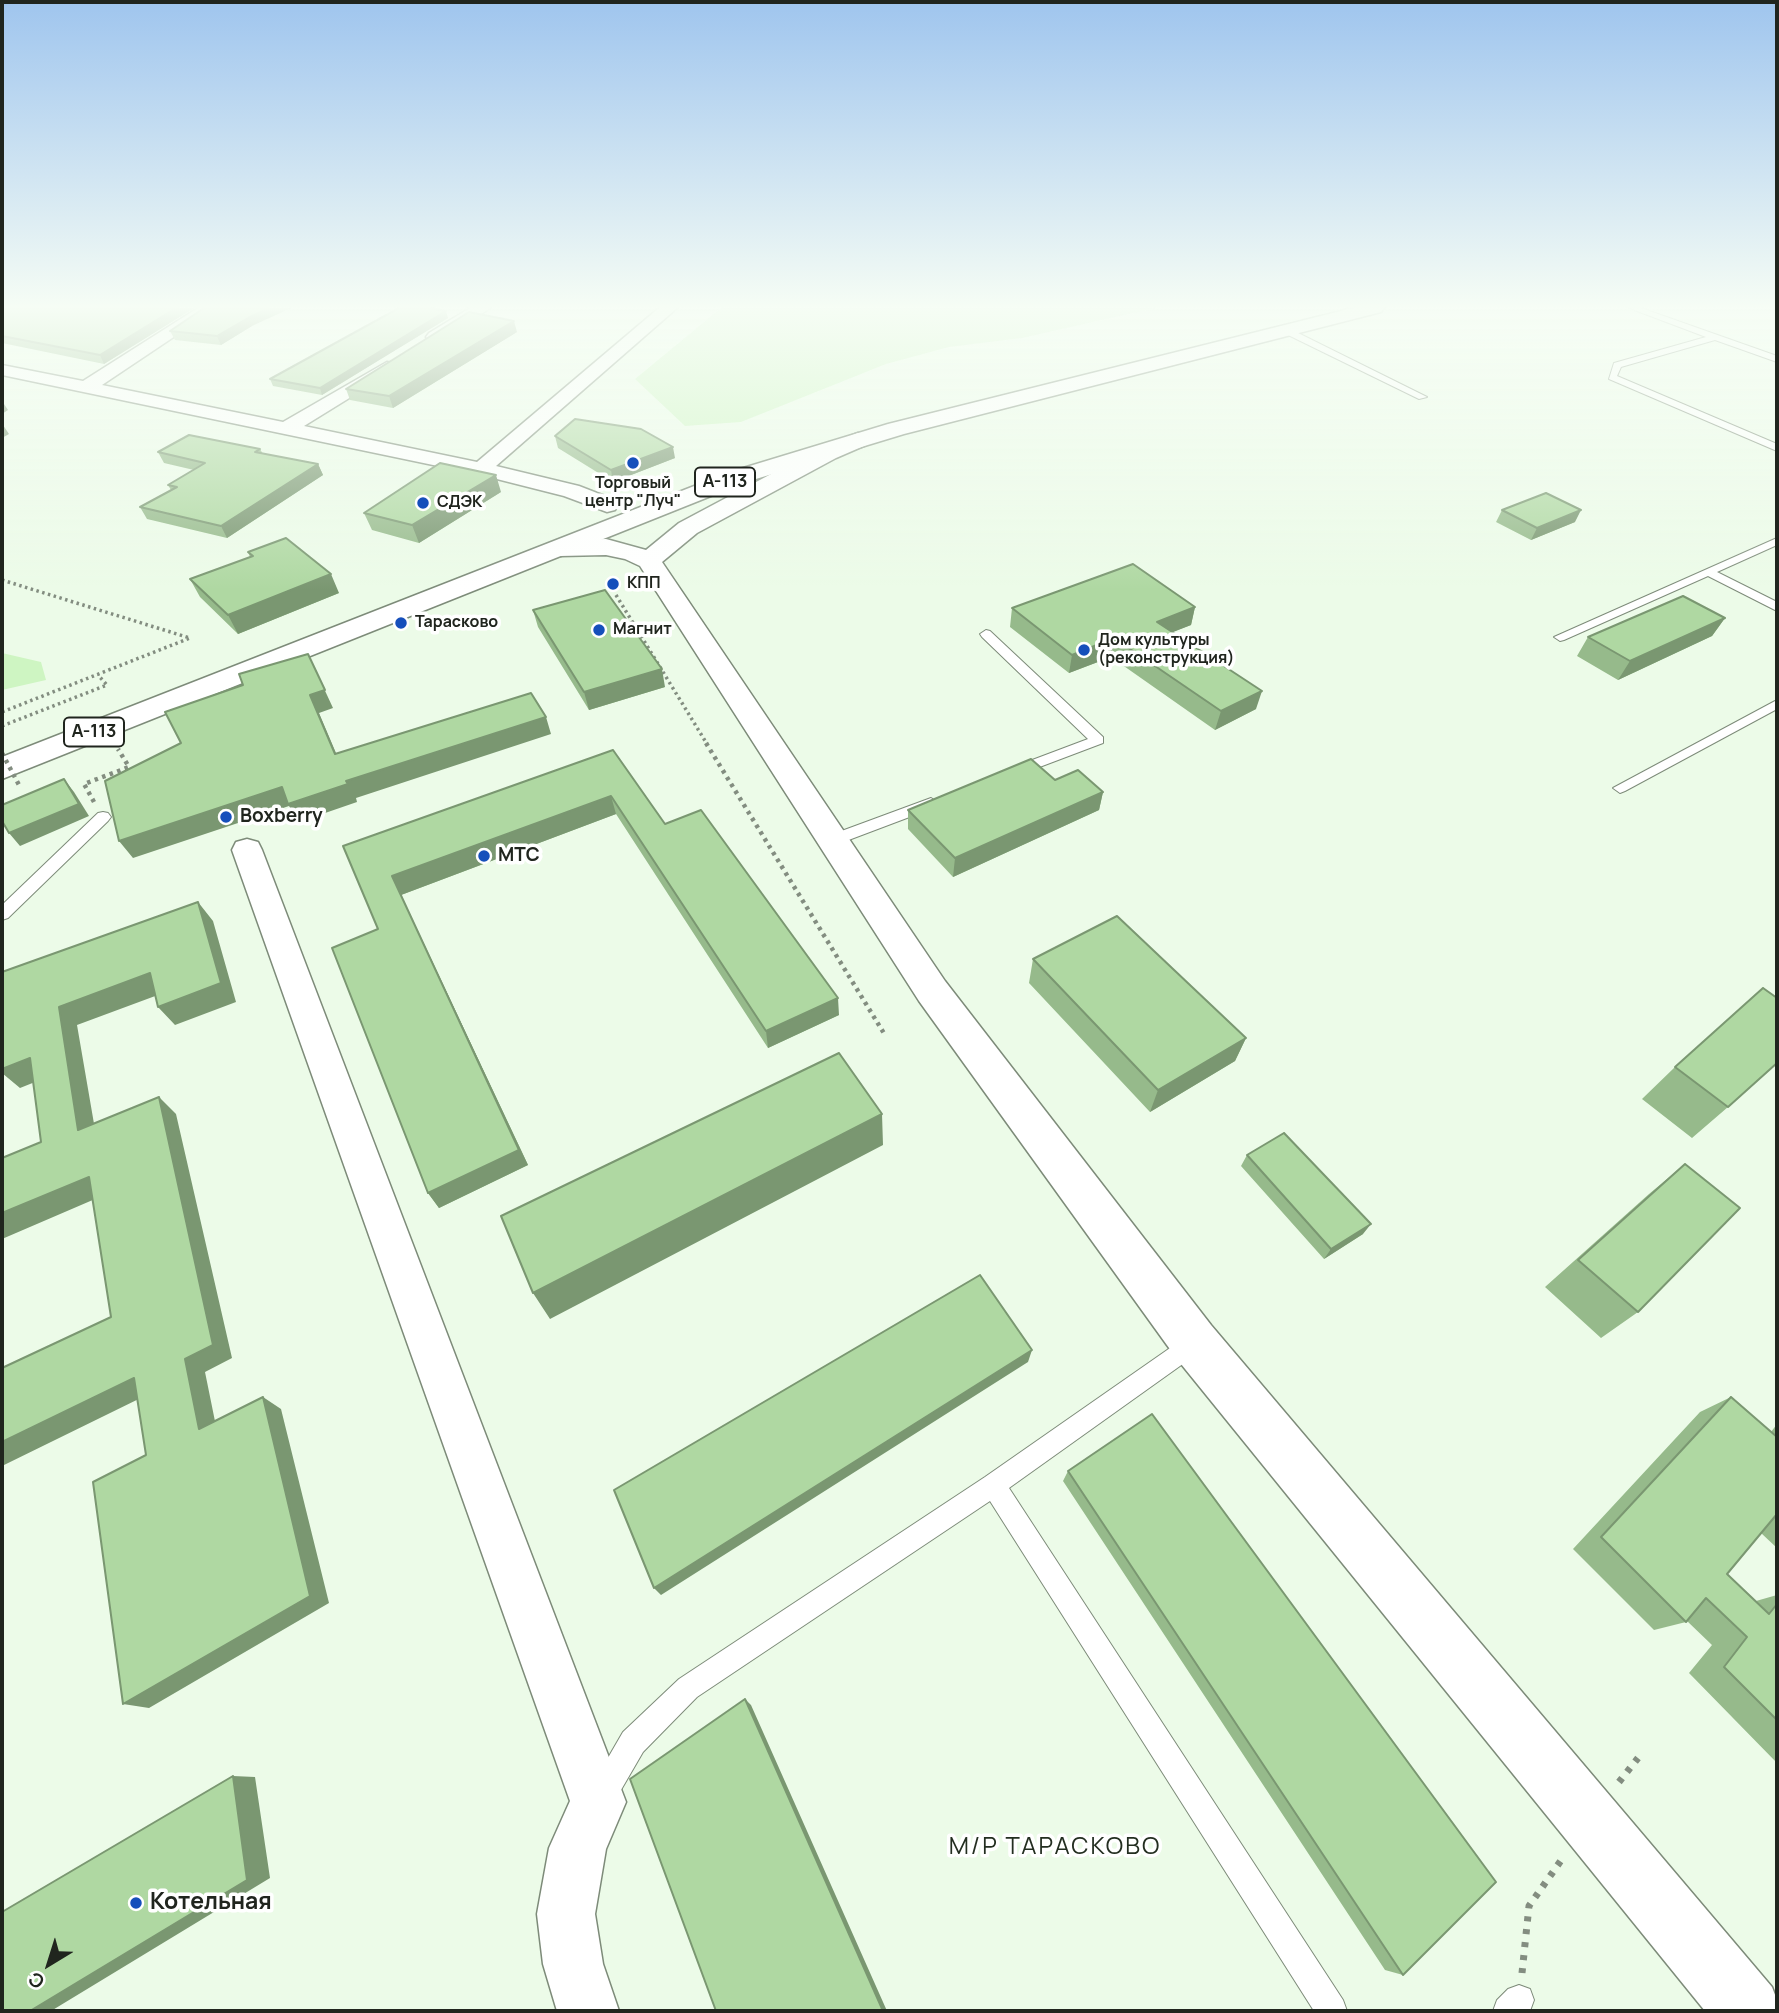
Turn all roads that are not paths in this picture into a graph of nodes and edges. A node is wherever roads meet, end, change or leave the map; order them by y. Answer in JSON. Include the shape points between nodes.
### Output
{"nodes":[{"id":1,"x":153,"y":402,"type":"edge"},
{"id":2,"x":330,"y":402,"type":"edge"},
{"id":3,"x":559,"y":402,"type":"edge"},
{"id":4,"x":938,"y":402,"type":"edge"},
{"id":5,"x":1003,"y":402,"type":"edge"},
{"id":6,"x":1670,"y":402,"type":"edge"},
{"id":7,"x":286,"y":429,"type":"junction"},
{"id":8,"x":866,"y":437,"type":"junction"},
{"id":9,"x":1777,"y":448,"type":"edge"},
{"id":10,"x":481,"y":469,"type":"junction"},
{"id":11,"x":607,"y":505,"type":"junction"},
{"id":12,"x":1777,"y":541,"type":"edge"},
{"id":13,"x":560,"y":548,"type":"junction"},
{"id":14,"x":649,"y":561,"type":"junction"},
{"id":15,"x":1707,"y":572,"type":"junction"},
{"id":16,"x":1777,"y":607,"type":"edge"},
{"id":17,"x":986,"y":634,"type":"dead end"},
{"id":18,"x":1560,"y":637,"type":"dead end"},
{"id":19,"x":1777,"y":704,"type":"edge"},
{"id":20,"x":40,"y":726,"type":"dead end"},
{"id":21,"x":10,"y":777,"type":"edge"},
{"id":22,"x":997,"y":778,"type":"edge"},
{"id":23,"x":1620,"y":788,"type":"dead end"},
{"id":24,"x":946,"y":797,"type":"edge"},
{"id":25,"x":103,"y":817,"type":"road end"},
{"id":26,"x":833,"y":841,"type":"junction"},
{"id":27,"x":247,"y":850,"type":"dead end"},
{"id":28,"x":2,"y":914,"type":"edge"},
{"id":29,"x":1194,"y":1342,"type":"junction"},
{"id":30,"x":993,"y":1485,"type":"junction"},
{"id":31,"x":598,"y":1802,"type":"junction"},
{"id":32,"x":588,"y":2011,"type":"edge"},
{"id":33,"x":1332,"y":2011,"type":"edge"},
{"id":34,"x":1748,"y":2011,"type":"edge"}],
"edges":[{"from":1,"to":7,"type":"street"},
{"from":2,"to":7,"type":"street"},
{"from":3,"to":10,"type":"street"},
{"from":4,"to":11,"type":"main road","number":"А-113","via":[[808,434]]},
{"from":5,"to":8,"type":"main road","number":"А-113"},
{"from":6,"to":9,"type":"lane"},
{"from":7,"to":10,"type":"street"},
{"from":8,"to":13,"type":"main road","number":"А-113","via":[[738,477]]},
{"from":8,"to":14,"type":"main road","via":[[688,528]]},
{"from":10,"to":11,"type":"street","via":[[571,491]]},
{"from":11,"to":20,"type":"main road","number":"А-113"},
{"from":12,"to":15,"type":"lane"},
{"from":13,"to":14,"type":"main road","via":[[606,547]]},
{"from":13,"to":21,"type":"main road","number":"А-113"},
{"from":14,"to":26,"type":"main road"},
{"from":15,"to":16,"type":"lane"},
{"from":15,"to":18,"type":"lane"},
{"from":17,"to":22,"type":"lane","via":[[1098,740]]},
{"from":19,"to":23,"type":"lane"},
{"from":24,"to":26,"type":"lane"},
{"from":25,"to":28,"type":"lane"},
{"from":26,"to":29,"type":"main road","via":[[932,991]]},
{"from":27,"to":31,"type":"street"},
{"from":29,"to":30,"type":"lane"},
{"from":29,"to":34,"type":"main road"},
{"from":30,"to":31,"type":"lane","via":[[688,1688],[633,1742]]},
{"from":30,"to":33,"type":"lane"},
{"from":31,"to":32,"type":"street","via":[[579,1848],[566,1914],[573,1964]]}]}
